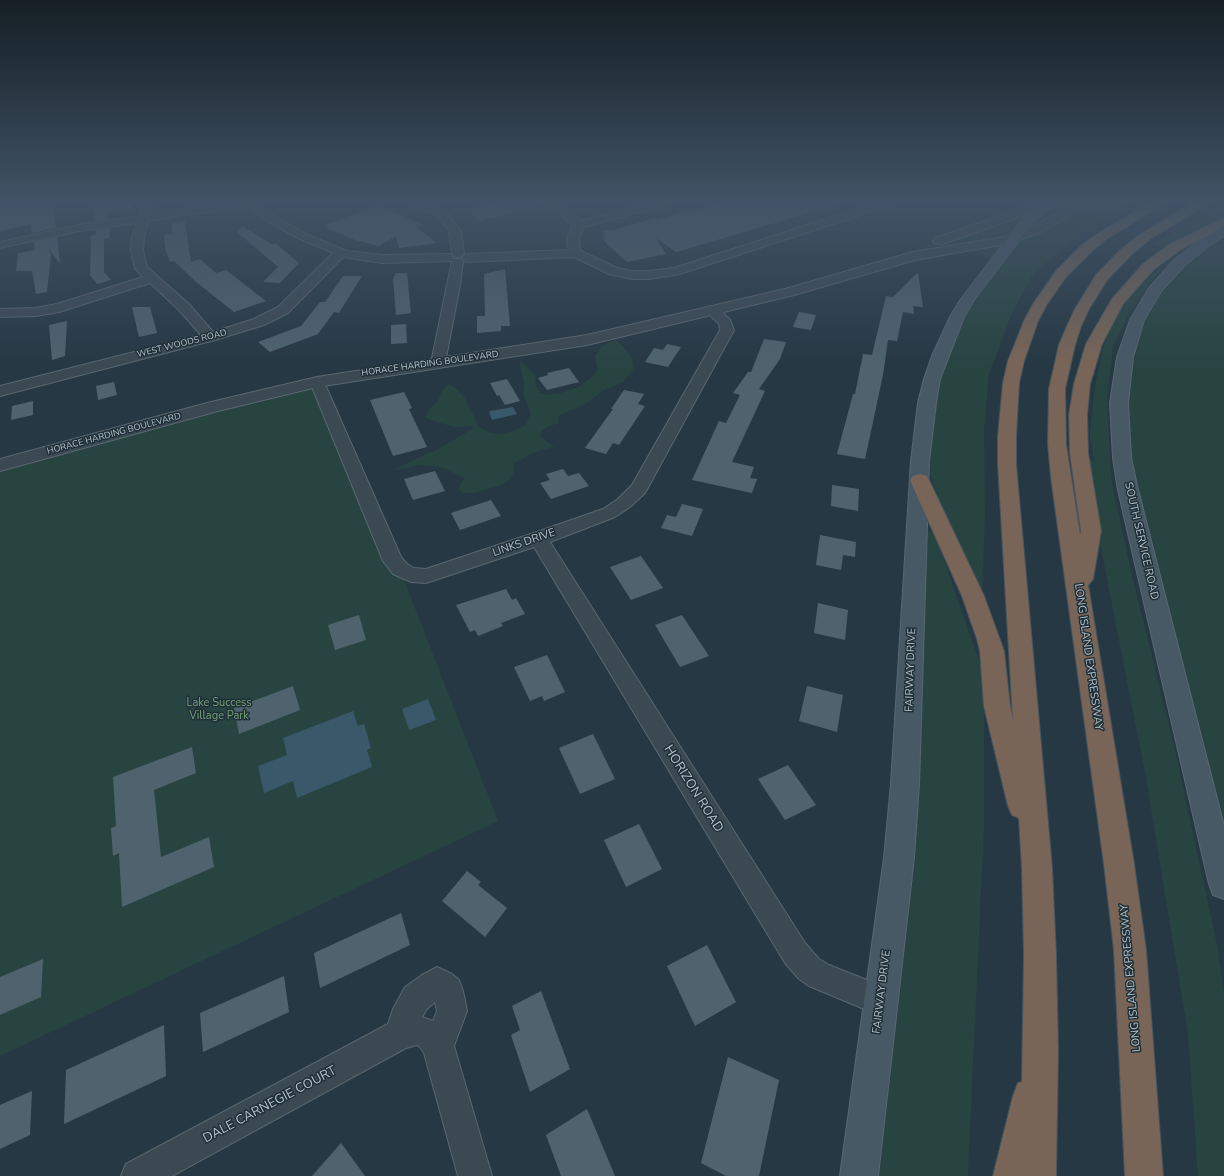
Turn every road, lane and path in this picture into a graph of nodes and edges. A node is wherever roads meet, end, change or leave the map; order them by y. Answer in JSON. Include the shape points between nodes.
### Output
{"nodes":[{"id":1,"x":138,"y":256,"type":"edge"},
{"id":2,"x":337,"y":256,"type":"edge"},
{"id":3,"x":355,"y":256,"type":"edge"},
{"id":4,"x":508,"y":256,"type":"edge"},
{"id":5,"x":581,"y":256,"type":"edge"},
{"id":6,"x":719,"y":256,"type":"edge"},
{"id":7,"x":897,"y":256,"type":"edge"},
{"id":8,"x":914,"y":256,"type":"edge"},
{"id":9,"x":985,"y":256,"type":"edge"},
{"id":10,"x":1000,"y":256,"type":"edge"},
{"id":11,"x":1079,"y":256,"type":"edge"},
{"id":12,"x":1123,"y":256,"type":"edge"},
{"id":13,"x":1162,"y":256,"type":"edge"},
{"id":14,"x":1188,"y":256,"type":"edge"},
{"id":15,"x":458,"y":258,"type":"junction"},
{"id":16,"x":994,"y":263,"type":"junction"},
{"id":17,"x":861,"y":270,"type":"junction"},
{"id":18,"x":152,"y":278,"type":"junction"},
{"id":19,"x":712,"y":310,"type":"junction"},
{"id":20,"x":0,"y":313,"type":"edge"},
{"id":21,"x":210,"y":337,"type":"junction"},
{"id":22,"x":438,"y":363,"type":"junction"},
{"id":23,"x":317,"y":382,"type":"junction"},
{"id":24,"x":0,"y":390,"type":"edge"},
{"id":25,"x":0,"y":464,"type":"edge"},
{"id":26,"x":920,"y":480,"type":"junction"},
{"id":27,"x":538,"y":539,"type":"junction"},
{"id":28,"x":1080,"y":594,"type":"junction"},
{"id":29,"x":1037,"y":868,"type":"junction"},
{"id":30,"x":1224,"y":884,"type":"edge"},
{"id":31,"x":881,"y":1001,"type":"junction"},
{"id":32,"x":402,"y":1033,"type":"junction"},
{"id":33,"x":438,"y":1046,"type":"junction"},
{"id":34,"x":1042,"y":1050,"type":"junction"},
{"id":35,"x":138,"y":1176,"type":"edge"},
{"id":36,"x":475,"y":1176,"type":"edge"},
{"id":37,"x":859,"y":1176,"type":"edge"},
{"id":38,"x":1012,"y":1176,"type":"edge"},
{"id":39,"x":1037,"y":1176,"type":"edge"},
{"id":40,"x":1144,"y":1176,"type":"edge"}],
"edges":[{"from":1,"to":18,"type":"street","via":[[141,268]]},
{"from":2,"to":21,"type":"street","name":"WEST WOODS ROAD","via":[[283,310],[249,326]]},
{"from":3,"to":15,"type":"street","via":[[382,259]]},
{"from":4,"to":15,"type":"street"},
{"from":5,"to":6,"type":"street","via":[[621,273],[640,275],[665,273]]},
{"from":7,"to":17,"type":"street","name":"HORACE HARDING BOULEVARD"},
{"from":8,"to":17,"type":"street","name":"HORACE HARDING BOULEVARD"},
{"from":9,"to":16,"type":"street"},
{"from":10,"to":16,"type":"main road","name":"FAIRWAY DRIVE"},
{"from":11,"to":29,"type":"highway","via":[[1061,274],[1031,321],[1018,354],[1011,383],[1006,436]]},
{"from":12,"to":28,"type":"highway","name":"LONG ISLAND EXPRESSWAY","via":[[1098,283],[1082,309],[1067,345],[1058,389],[1057,444]]},
{"from":13,"to":28,"type":"highway","via":[[1148,267],[1117,302],[1094,344],[1082,384],[1078,415],[1079,453],[1092,531]]},
{"from":14,"to":30,"type":"main road","name":"SOUTH SERVICE ROAD","via":[[1156,288],[1132,332],[1124,357],[1118,403],[1122,458],[1128,490]]},
{"from":15,"to":22,"type":"street"},
{"from":16,"to":26,"type":"main road","name":"FAIRWAY DRIVE","via":[[961,311],[932,379],[925,417]]},
{"from":17,"to":19,"type":"street","name":"HORACE HARDING BOULEVARD","via":[[795,290]]},
{"from":18,"to":20,"type":"street","via":[[59,308],[36,312]]},
{"from":18,"to":21,"type":"street","via":[[184,307]]},
{"from":19,"to":22,"type":"street","name":"HORACE HARDING BOULEVARD","via":[[587,340]]},
{"from":19,"to":27,"type":"street","name":"LINKS DRIVE","via":[[725,323],[727,330],[639,489],[609,512]]},
{"from":21,"to":24,"type":"street","name":"WEST WOODS ROAD"},
{"from":22,"to":23,"type":"street","name":"HORACE HARDING BOULEVARD"},
{"from":23,"to":25,"type":"street","name":"HORACE HARDING BOULEVARD"},
{"from":23,"to":27,"type":"street","name":"LINKS DRIVE","via":[[391,559],[400,569],[411,575],[426,576]]},
{"from":26,"to":29,"type":"highway","via":[[973,596],[989,639],[997,706]]},
{"from":26,"to":31,"type":"main road","name":"FAIRWAY DRIVE","via":[[905,784]]},
{"from":27,"to":31,"type":"street","name":"HORIZON ROAD","via":[[794,954],[819,976]]},
{"from":28,"to":40,"type":"highway","name":"LONG ISLAND EXPRESSWAY","via":[[1130,950]]},
{"from":29,"to":34,"type":"highway"},
{"from":31,"to":37,"type":"main road","name":"FAIRWAY DRIVE"},
{"from":32,"to":33,"type":"street","name":"DALE CARNEGIE COURT","via":[[417,1030],[425,1032]]},
{"from":32,"to":33,"type":"street","via":[[404,1020],[416,998],[437,982],[448,991],[452,1011]]},
{"from":32,"to":35,"type":"street","name":"DALE CARNEGIE COURT"},
{"from":33,"to":36,"type":"street","name":"DALE CARNEGIE COURT"},
{"from":34,"to":38,"type":"highway"},
{"from":34,"to":39,"type":"highway"}]}
